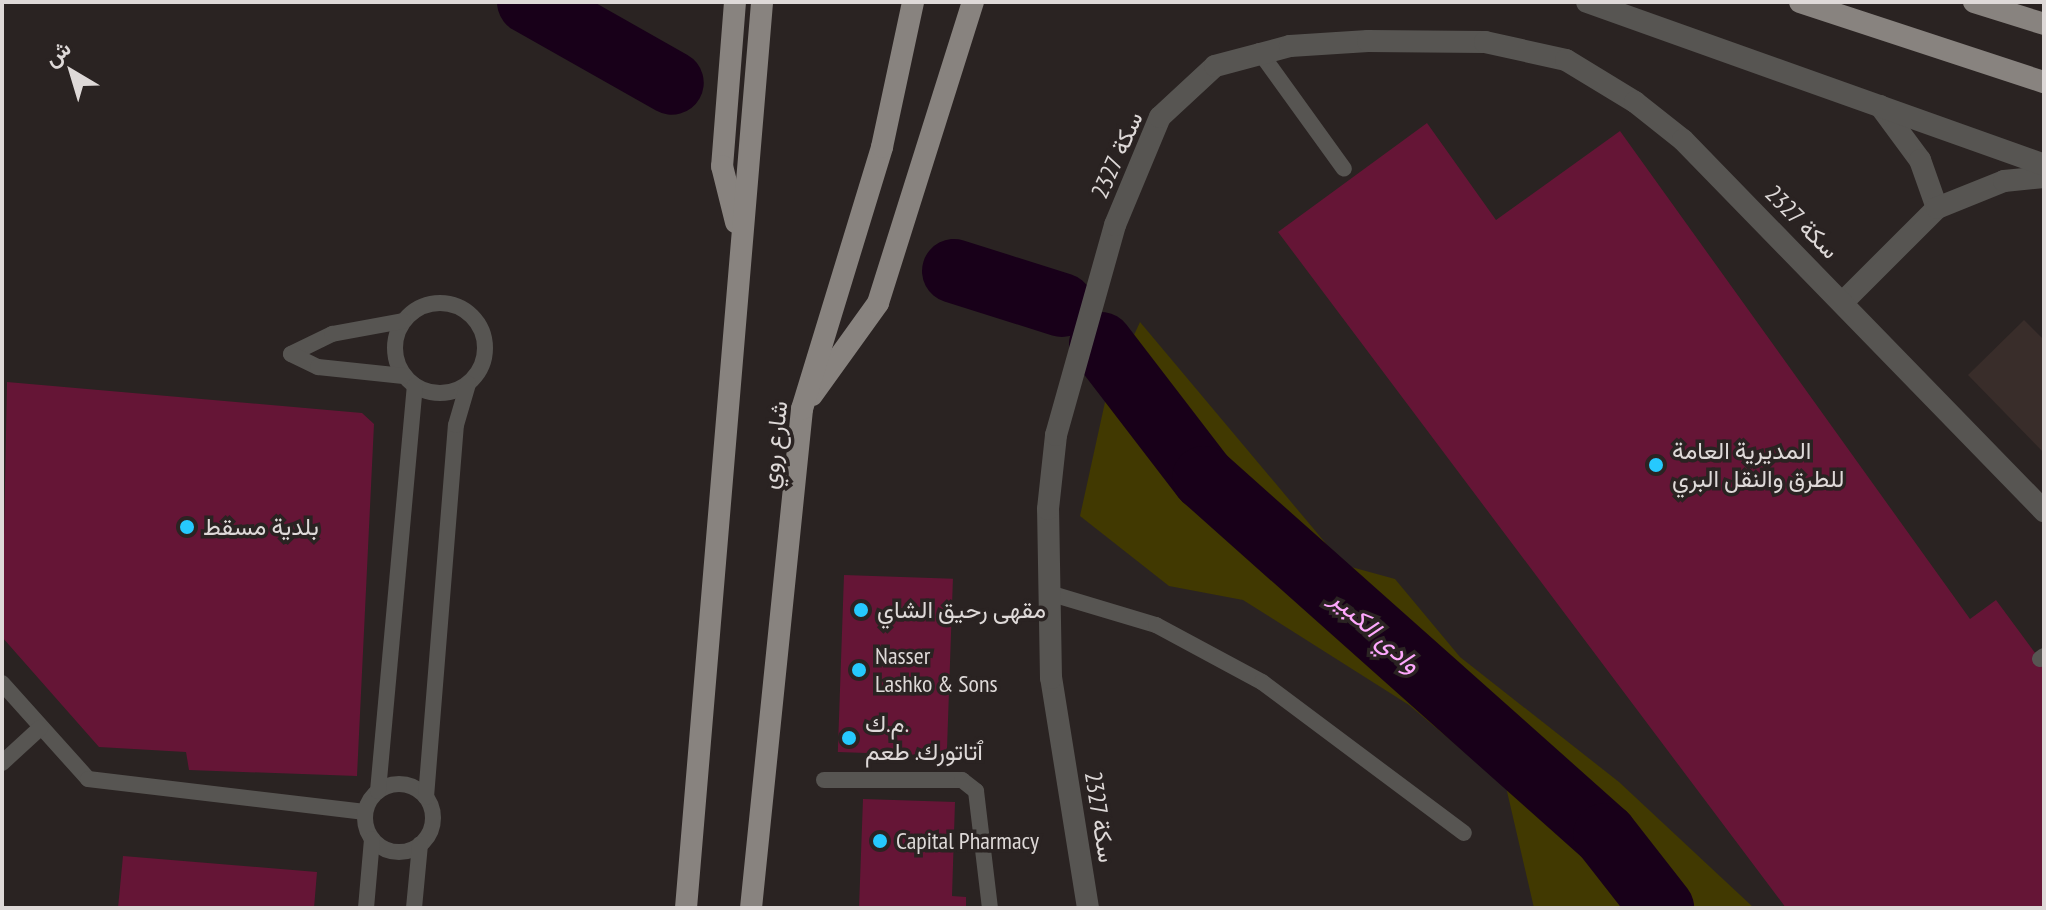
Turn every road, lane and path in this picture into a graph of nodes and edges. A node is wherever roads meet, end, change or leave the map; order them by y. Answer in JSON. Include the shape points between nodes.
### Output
{"nodes":[{"id":1,"x":735,"y":2,"type":"edge"},
{"id":2,"x":762,"y":2,"type":"edge"},
{"id":3,"x":913,"y":2,"type":"edge"},
{"id":4,"x":973,"y":2,"type":"edge"},
{"id":5,"x":1587,"y":2,"type":"edge"},
{"id":6,"x":1974,"y":2,"type":"edge"},
{"id":7,"x":1808,"y":5,"type":"edge"},
{"id":8,"x":2044,"y":24,"type":"edge"},
{"id":9,"x":1259,"y":51,"type":"junction"},
{"id":10,"x":2044,"y":82,"type":"edge"},
{"id":11,"x":1880,"y":106,"type":"junction"},
{"id":12,"x":2044,"y":165,"type":"edge"},
{"id":13,"x":1344,"y":169,"type":"dead end"},
{"id":14,"x":2044,"y":177,"type":"edge"},
{"id":15,"x":1937,"y":208,"type":"junction"},
{"id":16,"x":741,"y":240,"type":"junction"},
{"id":17,"x":1844,"y":301,"type":"junction"},
{"id":18,"x":403,"y":321,"type":"junction"},
{"id":19,"x":409,"y":381,"type":"junction"},
{"id":20,"x":468,"y":384,"type":"junction"},
{"id":21,"x":802,"y":409,"type":"junction"},
{"id":22,"x":2044,"y":511,"type":"edge"},
{"id":23,"x":1049,"y":593,"type":"junction"},
{"id":24,"x":2,"y":683,"type":"edge"},
{"id":25,"x":40,"y":728,"type":"junction"},
{"id":26,"x":2,"y":763,"type":"edge"},
{"id":27,"x":824,"y":780,"type":"dead end"},
{"id":28,"x":378,"y":791,"type":"junction"},
{"id":29,"x":426,"y":797,"type":"junction"},
{"id":30,"x":365,"y":812,"type":"junction"},
{"id":31,"x":693,"y":827,"type":"junction"},
{"id":32,"x":1464,"y":833,"type":"dead end"},
{"id":33,"x":372,"y":839,"type":"junction"},
{"id":34,"x":420,"y":844,"type":"junction"},
{"id":35,"x":366,"y":908,"type":"edge"},
{"id":36,"x":414,"y":908,"type":"edge"},
{"id":37,"x":674,"y":908,"type":"edge"},
{"id":38,"x":686,"y":908,"type":"edge"},
{"id":39,"x":751,"y":908,"type":"edge"},
{"id":40,"x":990,"y":908,"type":"edge"},
{"id":41,"x":1088,"y":908,"type":"edge"}],
"edges":[{"from":1,"to":16,"type":"main road","via":[[722,166]]},
{"from":2,"to":16,"type":"main road","name":"شارع روي"},
{"from":3,"to":21,"type":"main road","name":"شارع روي","via":[[882,147]]},
{"from":4,"to":21,"type":"main road","via":[[878,303]]},
{"from":5,"to":11,"type":"street"},
{"from":6,"to":8,"type":"main road"},
{"from":7,"to":10,"type":"main road"},
{"from":9,"to":13,"type":"lane"},
{"from":9,"to":17,"type":"street","name":"سكة 2327","via":[[1368,41],[1485,42],[1566,60],[1635,102],[1683,140]]},
{"from":9,"to":23,"type":"street","name":"سكة 2327","via":[[1215,66],[1160,117],[1115,225],[1056,435],[1048,509]]},
{"from":11,"to":12,"type":"street"},
{"from":11,"to":15,"type":"street","via":[[1920,160]]},
{"from":14,"to":15,"type":"street","via":[[2004,181]]},
{"from":15,"to":17,"type":"street"},
{"from":16,"to":31,"type":"main road","name":"شارع روي"},
{"from":17,"to":22,"type":"street","name":"سكة 2327"},
{"from":18,"to":19,"type":"lane","via":[[395,349]]},
{"from":18,"to":19,"type":"lane","via":[[332,334],[291,354],[318,367]]},
{"from":18,"to":20,"type":"lane","via":[[428,304],[444,303],[472,315],[481,328],[484,358]]},
{"from":19,"to":20,"type":"lane","via":[[441,394]]},
{"from":19,"to":28,"type":"lane"},
{"from":20,"to":29,"type":"lane","via":[[456,425]]},
{"from":21,"to":39,"type":"main road","name":"شارع روي"},
{"from":23,"to":32,"type":"lane","via":[[1156,625],[1262,682]]},
{"from":23,"to":41,"type":"street","name":"سكة 2327","via":[[1051,678]]},
{"from":24,"to":25,"type":"lane"},
{"from":25,"to":26,"type":"lane"},
{"from":25,"to":30,"type":"lane","via":[[88,779]]},
{"from":27,"to":40,"type":"lane","via":[[962,780],[976,791]]},
{"from":28,"to":29,"type":"lane","via":[[409,785]]},
{"from":28,"to":30,"type":"lane"},
{"from":29,"to":34,"type":"lane","via":[[432,827]]},
{"from":30,"to":33,"type":"lane"},
{"from":31,"to":37,"type":"main road"},
{"from":31,"to":38,"type":"main road","name":"شارع روي"},
{"from":33,"to":34,"type":"lane","via":[[390,851]]},
{"from":33,"to":35,"type":"lane"},
{"from":34,"to":36,"type":"lane"}]}
